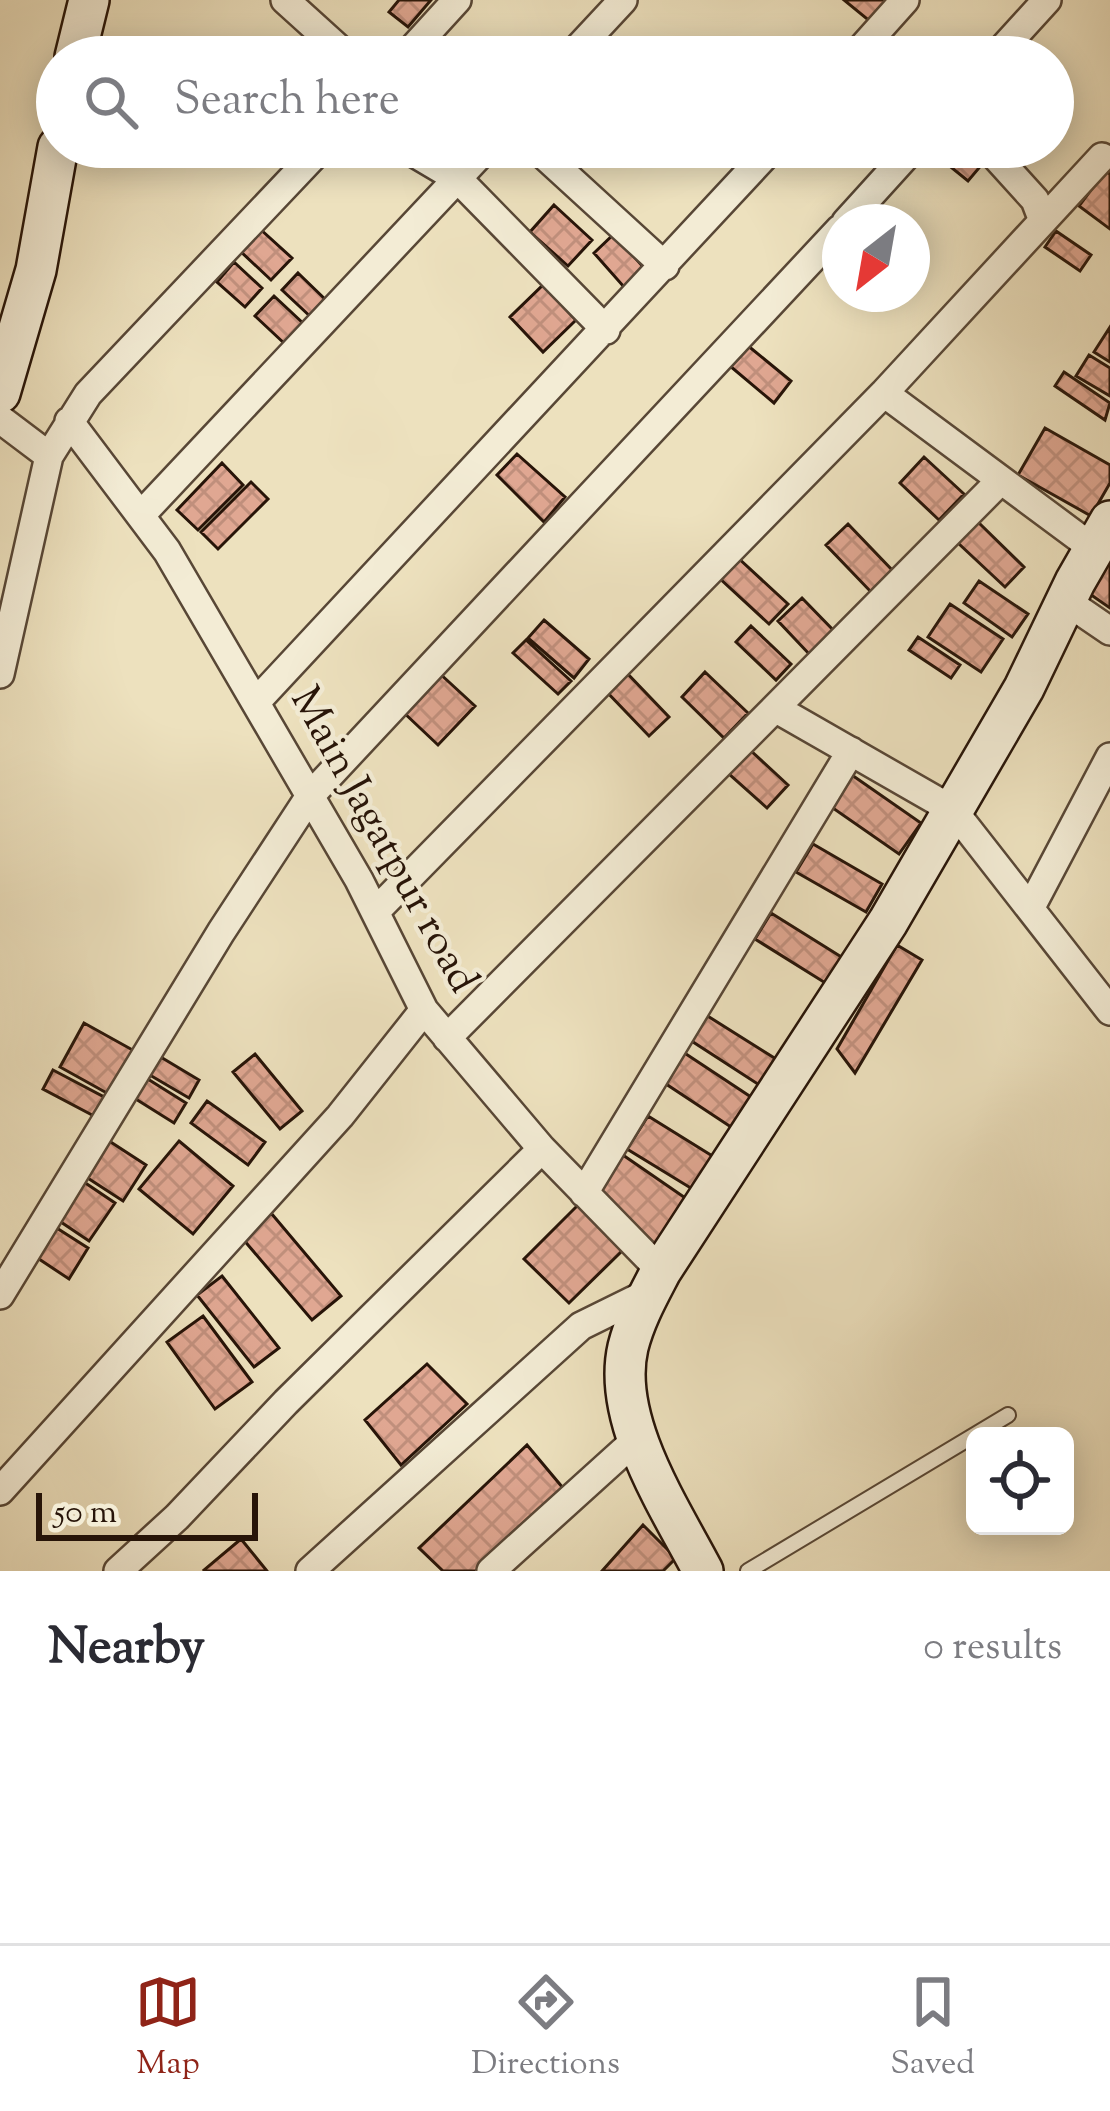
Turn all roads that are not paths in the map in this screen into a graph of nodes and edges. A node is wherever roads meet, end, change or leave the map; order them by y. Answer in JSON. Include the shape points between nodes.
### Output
{"nodes":[{"id":1,"x":89,"y":0,"type":"edge"},
{"id":2,"x":457,"y":0,"type":"edge"},
{"id":3,"x":623,"y":0,"type":"edge"},
{"id":4,"x":905,"y":0,"type":"edge"},
{"id":5,"x":1047,"y":0,"type":"edge"},
{"id":6,"x":288,"y":1,"type":"edge"},
{"id":7,"x":80,"y":36,"type":"edge"},
{"id":8,"x":326,"y":36,"type":"edge"},
{"id":9,"x":431,"y":36,"type":"edge"},
{"id":10,"x":590,"y":36,"type":"edge"},
{"id":11,"x":873,"y":36,"type":"edge"},
{"id":12,"x":1014,"y":36,"type":"edge"},
{"id":13,"x":1102,"y":157,"type":"dead end"},
{"id":14,"x":54,"y":168,"type":"edge"},
{"id":15,"x":302,"y":168,"type":"edge"},
{"id":16,"x":439,"y":168,"type":"edge"},
{"id":17,"x":468,"y":168,"type":"edge"},
{"id":18,"x":558,"y":168,"type":"edge"},
{"id":19,"x":754,"y":168,"type":"edge"},
{"id":20,"x":895,"y":168,"type":"edge"},
{"id":21,"x":1006,"y":168,"type":"edge"},
{"id":22,"x":458,"y":179,"type":"junction"},
{"id":23,"x":862,"y":204,"type":"edge"},
{"id":24,"x":1043,"y":221,"type":"junction"},
{"id":25,"x":822,"y":248,"type":"edge"},
{"id":26,"x":665,"y":266,"type":"junction"},
{"id":27,"x":605,"y":330,"type":"junction"},
{"id":28,"x":0,"y":393,"type":"edge"},
{"id":29,"x":884,"y":393,"type":"junction"},
{"id":30,"x":0,"y":419,"type":"edge"},
{"id":31,"x":69,"y":422,"type":"junction"},
{"id":32,"x":49,"y":456,"type":"junction"},
{"id":33,"x":1000,"y":481,"type":"junction"},
{"id":34,"x":141,"y":515,"type":"junction"},
{"id":35,"x":1102,"y":535,"type":"edge"},
{"id":36,"x":1066,"y":601,"type":"junction"},
{"id":37,"x":1110,"y":631,"type":"edge"},
{"id":38,"x":0,"y":674,"type":"edge"},
{"id":39,"x":256,"y":702,"type":"junction"},
{"id":40,"x":775,"y":708,"type":"junction"},
{"id":41,"x":851,"y":752,"type":"junction"},
{"id":42,"x":1110,"y":757,"type":"edge"},
{"id":43,"x":310,"y":796,"type":"junction"},
{"id":44,"x":953,"y":810,"type":"junction"},
{"id":45,"x":1031,"y":907,"type":"junction"},
{"id":46,"x":375,"y":912,"type":"junction"},
{"id":47,"x":1107,"y":1001,"type":"edge"},
{"id":48,"x":424,"y":1010,"type":"junction"},
{"id":49,"x":447,"y":1038,"type":"junction"},
{"id":50,"x":542,"y":1149,"type":"junction"},
{"id":51,"x":584,"y":1193,"type":"junction"},
{"id":52,"x":656,"y":1281,"type":"junction"},
{"id":53,"x":0,"y":1295,"type":"edge"},
{"id":54,"x":1008,"y":1414,"type":"dead end"},
{"id":55,"x":638,"y":1438,"type":"junction"},
{"id":56,"x":0,"y":1491,"type":"edge"},
{"id":57,"x":699,"y":1569,"type":"edge"},
{"id":58,"x":118,"y":1571,"type":"edge"},
{"id":59,"x":310,"y":1571,"type":"edge"},
{"id":60,"x":491,"y":1571,"type":"edge"},
{"id":61,"x":748,"y":1571,"type":"edge"}],
"edges":[{"from":1,"to":7,"type":"street"},
{"from":2,"to":9,"type":"street"},
{"from":3,"to":10,"type":"street"},
{"from":4,"to":11,"type":"street"},
{"from":5,"to":12,"type":"street"},
{"from":6,"to":8,"type":"street"},
{"from":13,"to":24,"type":"street"},
{"from":14,"to":28,"type":"street","via":[[36,270]]},
{"from":15,"to":31,"type":"street"},
{"from":16,"to":22,"type":"street"},
{"from":17,"to":22,"type":"street"},
{"from":18,"to":26,"type":"street"},
{"from":19,"to":26,"type":"street"},
{"from":20,"to":23,"type":"street"},
{"from":21,"to":24,"type":"street"},
{"from":22,"to":27,"type":"street"},
{"from":22,"to":34,"type":"street"},
{"from":24,"to":29,"type":"street"},
{"from":25,"to":43,"type":"street"},
{"from":26,"to":27,"type":"street"},
{"from":27,"to":39,"type":"street"},
{"from":29,"to":33,"type":"street"},
{"from":29,"to":46,"type":"street"},
{"from":30,"to":32,"type":"street"},
{"from":31,"to":32,"type":"street"},
{"from":31,"to":34,"type":"street","name":"Main Jagatpur road"},
{"from":32,"to":38,"type":"street"},
{"from":33,"to":35,"type":"street"},
{"from":33,"to":40,"type":"street"},
{"from":34,"to":39,"type":"street","name":"Main Jagatpur road"},
{"from":35,"to":36,"type":"street"},
{"from":36,"to":37,"type":"street"},
{"from":36,"to":44,"type":"street"},
{"from":39,"to":43,"type":"street","name":"Main Jagatpur road"},
{"from":40,"to":41,"type":"street"},
{"from":40,"to":49,"type":"street"},
{"from":41,"to":44,"type":"street"},
{"from":41,"to":51,"type":"street"},
{"from":42,"to":45,"type":"street"},
{"from":43,"to":46,"type":"street","name":"Main Jagatpur road"},
{"from":43,"to":53,"type":"street"},
{"from":44,"to":45,"type":"street"},
{"from":44,"to":52,"type":"street"},
{"from":45,"to":47,"type":"street"},
{"from":46,"to":48,"type":"street","name":"Main Jagatpur road"},
{"from":48,"to":49,"type":"street","name":"Main Jagatpur road"},
{"from":48,"to":56,"type":"street","via":[[340,1116]]},
{"from":49,"to":50,"type":"street","name":"Main Jagatpur road"},
{"from":50,"to":51,"type":"street","name":"Main Jagatpur road"},
{"from":50,"to":58,"type":"street"},
{"from":51,"to":52,"type":"street","name":"Main Jagatpur road"},
{"from":52,"to":55,"type":"street","via":[[627,1352],[629,1417]]},
{"from":52,"to":59,"type":"street","via":[[581,1326]]},
{"from":54,"to":61,"type":"lane"},
{"from":55,"to":57,"type":"street"},
{"from":55,"to":60,"type":"street"}]}
